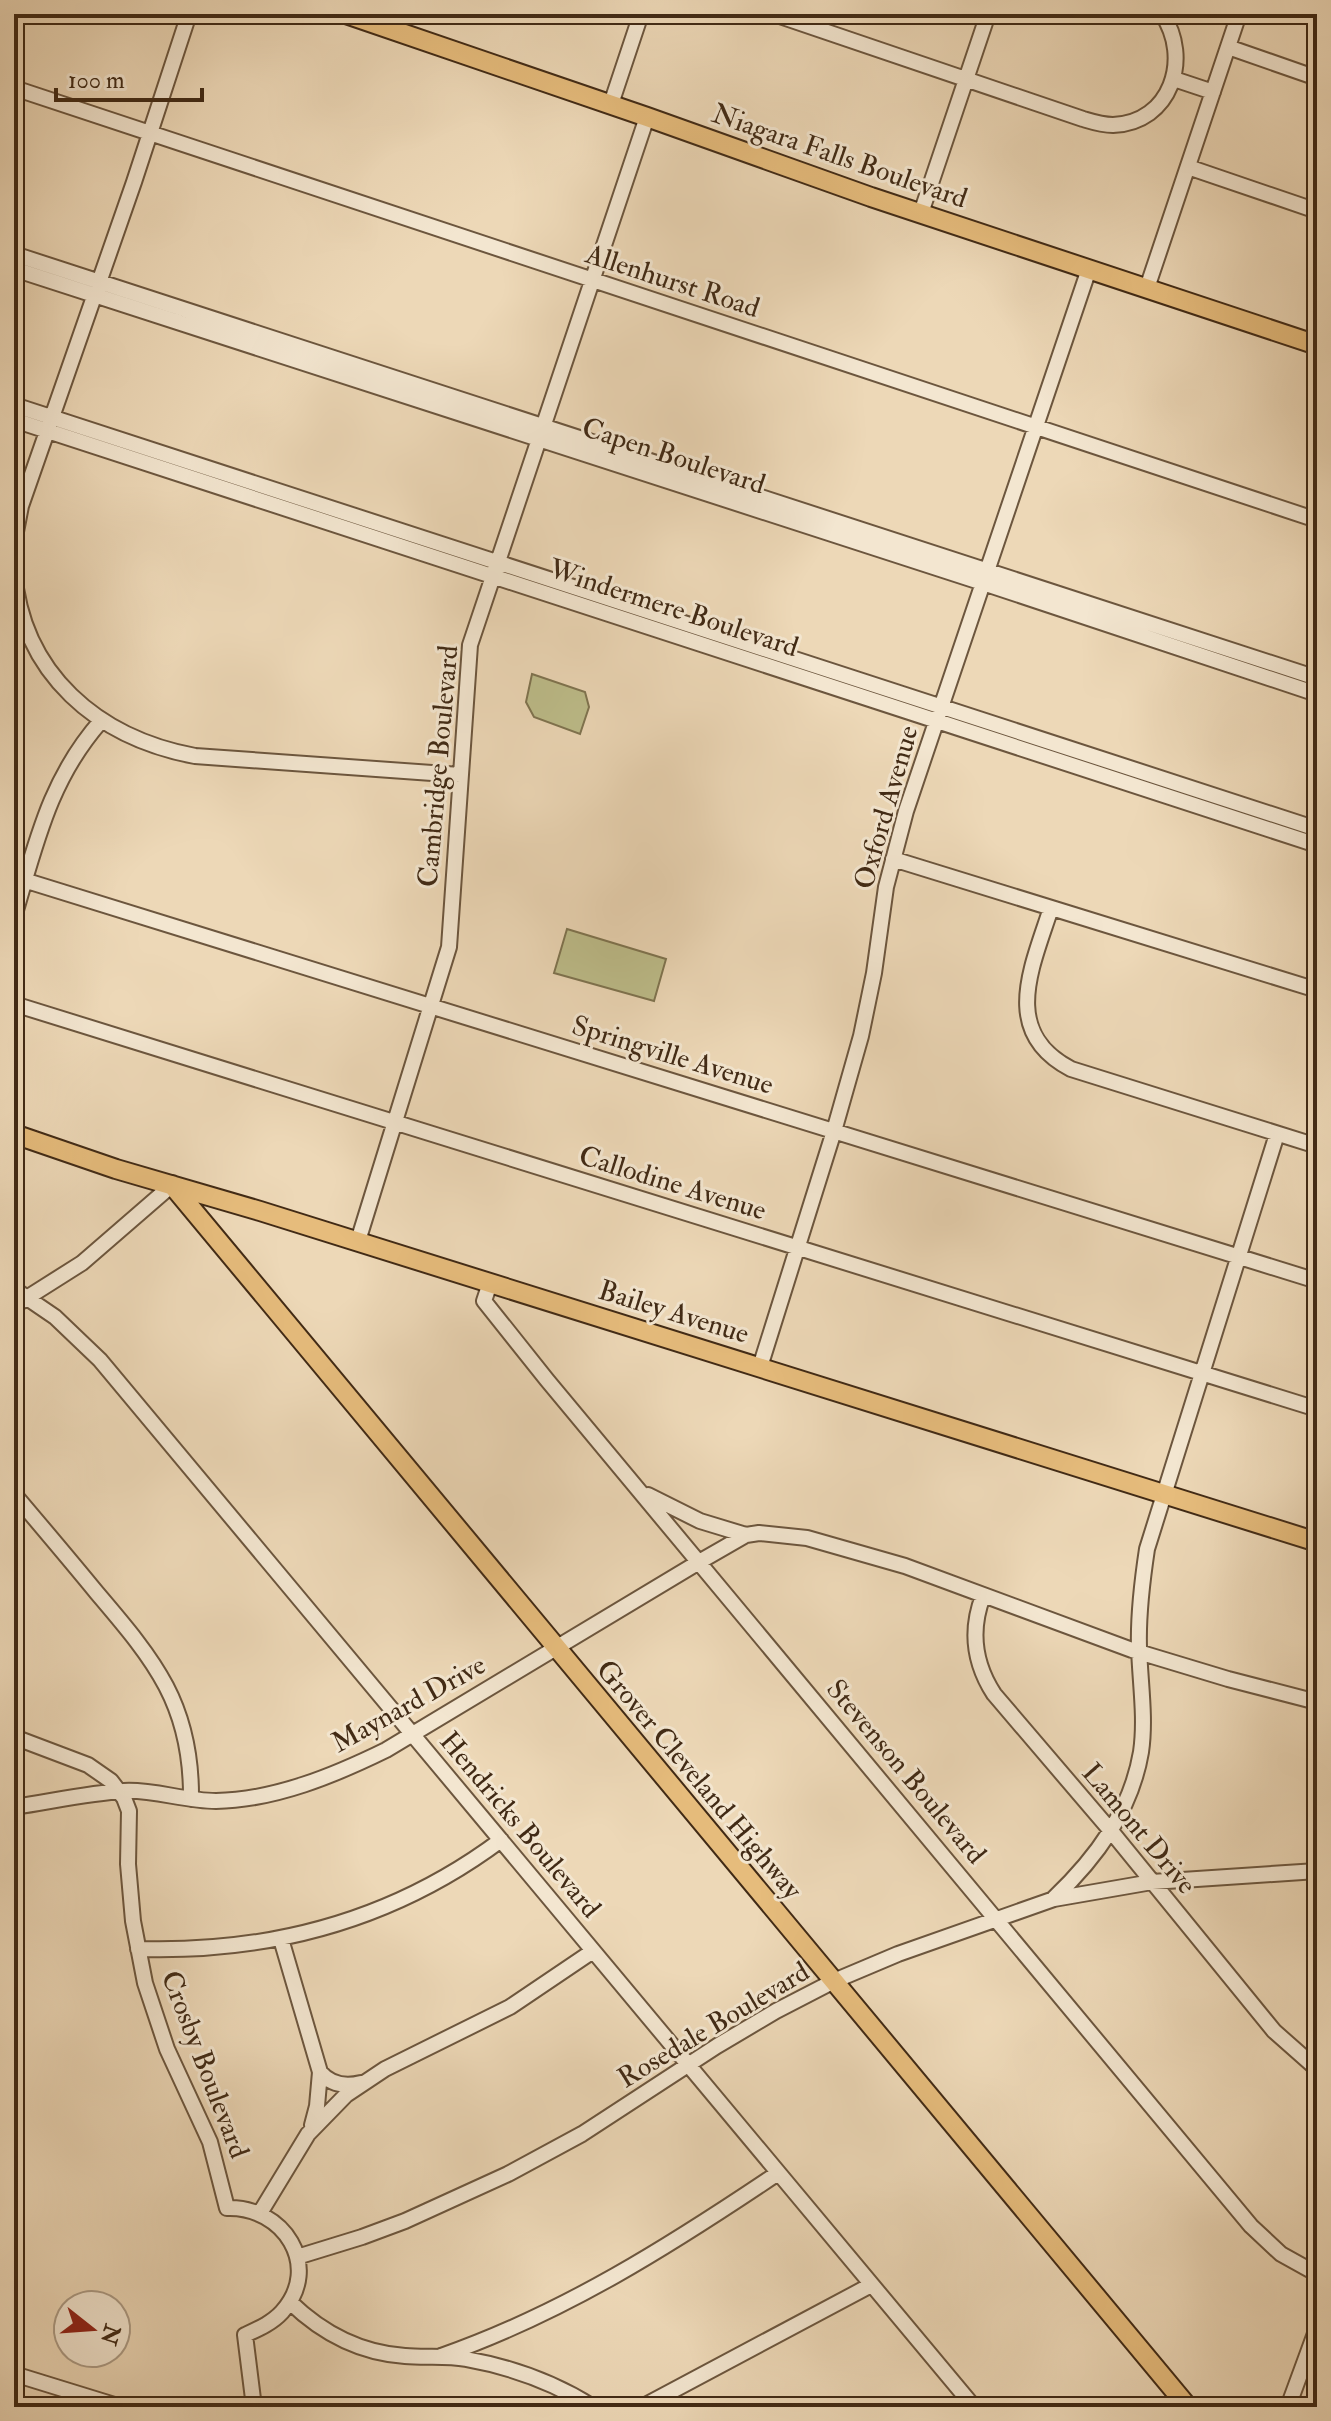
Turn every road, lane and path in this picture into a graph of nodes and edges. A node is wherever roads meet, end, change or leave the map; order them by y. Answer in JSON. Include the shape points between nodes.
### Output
{"nodes":[{"id":1,"x":189,"y":14,"type":"edge"},
{"id":2,"x":346,"y":14,"type":"edge"},
{"id":3,"x":641,"y":14,"type":"edge"},
{"id":4,"x":774,"y":14,"type":"edge"},
{"id":5,"x":988,"y":14,"type":"edge"},
{"id":6,"x":1162,"y":14,"type":"edge"},
{"id":7,"x":1239,"y":14,"type":"edge"},
{"id":8,"x":1228,"y":47,"type":"junction"},
{"id":9,"x":1317,"y":78,"type":"edge"},
{"id":10,"x":1174,"y":79,"type":"junction"},
{"id":11,"x":966,"y":80,"type":"junction"},
{"id":12,"x":14,"y":88,"type":"edge"},
{"id":13,"x":1213,"y":92,"type":"junction"},
{"id":14,"x":611,"y":104,"type":"junction"},
{"id":15,"x":647,"y":117,"type":"junction"},
{"id":16,"x":150,"y":134,"type":"junction"},
{"id":17,"x":1188,"y":167,"type":"junction"},
{"id":18,"x":1317,"y":211,"type":"edge"},
{"id":19,"x":921,"y":213,"type":"junction"},
{"id":20,"x":14,"y":254,"type":"edge"},
{"id":21,"x":14,"y":269,"type":"edge"},
{"id":22,"x":1089,"y":269,"type":"junction"},
{"id":23,"x":592,"y":280,"type":"junction"},
{"id":24,"x":97,"y":288,"type":"junction"},
{"id":25,"x":1147,"y":288,"type":"junction"},
{"id":26,"x":1317,"y":345,"type":"edge"},
{"id":27,"x":14,"y":405,"type":"edge"},
{"id":28,"x":14,"y":420,"type":"edge"},
{"id":29,"x":50,"y":424,"type":"junction"},
{"id":30,"x":1034,"y":428,"type":"junction"},
{"id":31,"x":542,"y":433,"type":"junction"},
{"id":32,"x":1317,"y":520,"type":"edge"},
{"id":33,"x":14,"y":542,"type":"edge"},
{"id":34,"x":495,"y":568,"type":"junction"},
{"id":35,"x":14,"y":571,"type":"edge"},
{"id":36,"x":985,"y":577,"type":"junction"},
{"id":37,"x":1317,"y":678,"type":"edge"},
{"id":38,"x":1317,"y":694,"type":"edge"},
{"id":39,"x":939,"y":714,"type":"junction"},
{"id":40,"x":101,"y":721,"type":"junction"},
{"id":41,"x":460,"y":775,"type":"junction"},
{"id":42,"x":1317,"y":829,"type":"edge"},
{"id":43,"x":1317,"y":845,"type":"edge"},
{"id":44,"x":893,"y":859,"type":"junction"},
{"id":45,"x":20,"y":878,"type":"edge"},
{"id":46,"x":1051,"y":908,"type":"junction"},
{"id":47,"x":14,"y":917,"type":"edge"},
{"id":48,"x":1317,"y":990,"type":"edge"},
{"id":49,"x":14,"y":1004,"type":"edge"},
{"id":50,"x":430,"y":1006,"type":"junction"},
{"id":51,"x":394,"y":1122,"type":"junction"},
{"id":52,"x":834,"y":1131,"type":"junction"},
{"id":53,"x":14,"y":1134,"type":"edge"},
{"id":54,"x":1277,"y":1134,"type":"junction"},
{"id":55,"x":1317,"y":1146,"type":"edge"},
{"id":56,"x":172,"y":1185,"type":"junction"},
{"id":57,"x":230,"y":1201,"type":"junction"},
{"id":58,"x":216,"y":1240,"type":"junction"},
{"id":59,"x":358,"y":1241,"type":"junction"},
{"id":60,"x":798,"y":1247,"type":"junction"},
{"id":61,"x":1239,"y":1257,"type":"junction"},
{"id":62,"x":1317,"y":1281,"type":"edge"},
{"id":63,"x":490,"y":1283,"type":"junction"},
{"id":64,"x":14,"y":1289,"type":"edge"},
{"id":65,"x":30,"y":1297,"type":"junction"},
{"id":66,"x":14,"y":1306,"type":"edge"},
{"id":67,"x":760,"y":1367,"type":"junction"},
{"id":68,"x":1203,"y":1373,"type":"junction"},
{"id":69,"x":1317,"y":1409,"type":"edge"},
{"id":70,"x":641,"y":1491,"type":"junction"},
{"id":71,"x":14,"y":1494,"type":"edge"},
{"id":72,"x":1163,"y":1494,"type":"junction"},
{"id":73,"x":746,"y":1535,"type":"junction"},
{"id":74,"x":1317,"y":1542,"type":"edge"},
{"id":75,"x":699,"y":1562,"type":"junction"},
{"id":76,"x":983,"y":1596,"type":"junction"},
{"id":77,"x":556,"y":1648,"type":"junction"},
{"id":78,"x":1139,"y":1651,"type":"junction"},
{"id":79,"x":1317,"y":1702,"type":"edge"},
{"id":80,"x":412,"y":1735,"type":"junction"},
{"id":81,"x":14,"y":1737,"type":"edge"},
{"id":82,"x":118,"y":1791,"type":"junction"},
{"id":83,"x":191,"y":1799,"type":"junction"},
{"id":84,"x":14,"y":1807,"type":"edge"},
{"id":85,"x":1111,"y":1831,"type":"junction"},
{"id":86,"x":501,"y":1840,"type":"junction"},
{"id":87,"x":1317,"y":1871,"type":"edge"},
{"id":88,"x":1152,"y":1882,"type":"junction"},
{"id":89,"x":1054,"y":1899,"type":"junction"},
{"id":90,"x":996,"y":1921,"type":"junction"},
{"id":91,"x":281,"y":1939,"type":"junction"},
{"id":92,"x":138,"y":1949,"type":"junction"},
{"id":93,"x":593,"y":1951,"type":"junction"},
{"id":94,"x":834,"y":1981,"type":"junction"},
{"id":95,"x":688,"y":2065,"type":"junction"},
{"id":96,"x":1317,"y":2069,"type":"edge"},
{"id":97,"x":320,"y":2072,"type":"junction"},
{"id":98,"x":362,"y":2083,"type":"junction"},
{"id":99,"x":308,"y":2134,"type":"junction"},
{"id":100,"x":778,"y":2173,"type":"junction"},
{"id":101,"x":260,"y":2213,"type":"junction"},
{"id":102,"x":297,"y":2257,"type":"junction"},
{"id":103,"x":1317,"y":2274,"type":"edge"},
{"id":104,"x":871,"y":2285,"type":"junction"},
{"id":105,"x":290,"y":2302,"type":"junction"},
{"id":106,"x":1317,"y":2328,"type":"edge"},
{"id":107,"x":490,"y":2338,"type":"junction"},
{"id":108,"x":441,"y":2356,"type":"junction"},
{"id":109,"x":487,"y":2363,"type":"junction"},
{"id":110,"x":14,"y":2374,"type":"edge"},
{"id":111,"x":121,"y":2407,"type":"edge"},
{"id":112,"x":254,"y":2407,"type":"edge"},
{"id":113,"x":593,"y":2407,"type":"edge"},
{"id":114,"x":642,"y":2407,"type":"edge"},
{"id":115,"x":974,"y":2407,"type":"edge"},
{"id":116,"x":1188,"y":2407,"type":"edge"},
{"id":117,"x":1288,"y":2407,"type":"edge"}],
"edges":[{"from":1,"to":16,"type":"street"},
{"from":2,"to":14,"type":"main road","name":"Niagara Falls Boulevard"},
{"from":3,"to":14,"type":"street"},
{"from":4,"to":11,"type":"street"},
{"from":5,"to":11,"type":"street"},
{"from":6,"to":10,"type":"street","via":[[1177,46]]},
{"from":7,"to":8,"type":"street"},
{"from":8,"to":9,"type":"street"},
{"from":8,"to":13,"type":"street"},
{"from":10,"to":11,"type":"street","via":[[1147,114],[1115,125]]},
{"from":10,"to":13,"type":"street"},
{"from":11,"to":19,"type":"street"},
{"from":12,"to":16,"type":"street","name":"Allenhurst Road"},
{"from":13,"to":17,"type":"street"},
{"from":14,"to":15,"type":"main road","name":"Niagara Falls Boulevard"},
{"from":15,"to":19,"type":"main road","name":"Niagara Falls Boulevard"},
{"from":15,"to":23,"type":"street","name":"Cambridge Boulevard"},
{"from":16,"to":23,"type":"street","name":"Allenhurst Road"},
{"from":16,"to":24,"type":"street"},
{"from":17,"to":18,"type":"street"},
{"from":17,"to":25,"type":"street"},
{"from":19,"to":22,"type":"main road","name":"Niagara Falls Boulevard"},
{"from":20,"to":24,"type":"street","name":"Capen Boulevard"},
{"from":21,"to":24,"type":"street","name":"Capen Boulevard"},
{"from":22,"to":25,"type":"main road","name":"Niagara Falls Boulevard"},
{"from":22,"to":30,"type":"street","name":"Oxford Avenue"},
{"from":23,"to":30,"type":"street","name":"Allenhurst Road"},
{"from":23,"to":31,"type":"street","name":"Cambridge Boulevard"},
{"from":24,"to":29,"type":"street"},
{"from":24,"to":31,"type":"street","name":"Capen Boulevard"},
{"from":25,"to":26,"type":"main road","name":"Niagara Falls Boulevard"},
{"from":27,"to":29,"type":"street","name":"Windermere Boulevard"},
{"from":28,"to":29,"type":"street","name":"Windermere Boulevard"},
{"from":29,"to":33,"type":"street"},
{"from":29,"to":34,"type":"street","name":"Windermere Boulevard"},
{"from":30,"to":32,"type":"street","name":"Allenhurst Road"},
{"from":30,"to":36,"type":"street","name":"Oxford Avenue"},
{"from":31,"to":34,"type":"street","name":"Cambridge Boulevard"},
{"from":31,"to":36,"type":"street","name":"Capen Boulevard"},
{"from":34,"to":39,"type":"street","name":"Windermere Boulevard"},
{"from":34,"to":41,"type":"street","name":"Cambridge Boulevard","via":[[470,645]]},
{"from":35,"to":40,"type":"street","via":[[24,621],[40,658],[66,691]]},
{"from":36,"to":37,"type":"street","name":"Capen Boulevard"},
{"from":36,"to":38,"type":"street","name":"Capen Boulevard"},
{"from":36,"to":39,"type":"street","name":"Oxford Avenue"},
{"from":39,"to":42,"type":"street","name":"Windermere Boulevard"},
{"from":39,"to":43,"type":"street","name":"Windermere Boulevard"},
{"from":39,"to":44,"type":"street","name":"Oxford Avenue"},
{"from":40,"to":41,"type":"street","via":[[153,746],[195,756]]},
{"from":40,"to":45,"type":"street","via":[[59,780]]},
{"from":41,"to":50,"type":"street","name":"Cambridge Boulevard","via":[[449,947]]},
{"from":44,"to":46,"type":"street"},
{"from":44,"to":52,"type":"street","name":"Oxford Avenue","via":[[866,1015]]},
{"from":45,"to":47,"type":"street"},
{"from":45,"to":50,"type":"street","name":"Springville Avenue"},
{"from":46,"to":48,"type":"street"},
{"from":46,"to":54,"type":"street","via":[[1026,1000],[1029,1024],[1042,1047],[1071,1069]]},
{"from":49,"to":51,"type":"street","name":"Callodine Avenue"},
{"from":50,"to":51,"type":"street","name":"Cambridge Boulevard"},
{"from":50,"to":52,"type":"street","name":"Springville Avenue"},
{"from":51,"to":59,"type":"street","name":"Cambridge Boulevard"},
{"from":51,"to":60,"type":"street","name":"Callodine Avenue"},
{"from":52,"to":60,"type":"street","name":"Oxford Avenue"},
{"from":52,"to":61,"type":"street","name":"Springville Avenue"},
{"from":53,"to":56,"type":"main road","name":"Bailey Avenue"},
{"from":54,"to":55,"type":"street"},
{"from":54,"to":61,"type":"street"},
{"from":56,"to":57,"type":"main road","name":"Bailey Avenue"},
{"from":56,"to":58,"type":"main road","name":"Grover Cleveland Highway"},
{"from":56,"to":65,"type":"street","via":[[82,1263]]},
{"from":57,"to":58,"type":"main road","via":[[213,1211]]},
{"from":57,"to":59,"type":"main road","name":"Bailey Avenue"},
{"from":58,"to":77,"type":"main road","name":"Grover Cleveland Highway"},
{"from":59,"to":63,"type":"main road","name":"Bailey Avenue"},
{"from":60,"to":67,"type":"street","name":"Oxford Avenue"},
{"from":60,"to":68,"type":"street","name":"Callodine Avenue"},
{"from":61,"to":62,"type":"street","name":"Springville Avenue"},
{"from":61,"to":68,"type":"street"},
{"from":63,"to":67,"type":"main road","name":"Bailey Avenue"},
{"from":63,"to":70,"type":"street","name":"Stevenson Boulevard","via":[[484,1301]]},
{"from":64,"to":65,"type":"street","name":"Hendricks Boulevard"},
{"from":65,"to":66,"type":"street"},
{"from":65,"to":80,"type":"street","name":"Hendricks Boulevard","via":[[100,1360]]},
{"from":67,"to":72,"type":"main road","name":"Bailey Avenue"},
{"from":68,"to":69,"type":"street","name":"Callodine Avenue"},
{"from":68,"to":72,"type":"street"},
{"from":70,"to":73,"type":"street","name":"Maynard Drive","via":[[700,1521]]},
{"from":70,"to":75,"type":"street","name":"Stevenson Boulevard"},
{"from":71,"to":83,"type":"street","via":[[157,1668],[183,1727]]},
{"from":72,"to":74,"type":"main road","name":"Bailey Avenue"},
{"from":72,"to":78,"type":"street","via":[[1147,1549]]},
{"from":73,"to":75,"type":"street","name":"Maynard Drive"},
{"from":73,"to":76,"type":"street","name":"Maynard Drive","via":[[783,1534],[845,1547]]},
{"from":75,"to":77,"type":"street","name":"Maynard Drive"},
{"from":75,"to":90,"type":"street","name":"Stevenson Boulevard"},
{"from":76,"to":78,"type":"street","name":"Maynard Drive"},
{"from":76,"to":85,"type":"street","name":"Lamont Drive","via":[[974,1637],[986,1681]]},
{"from":77,"to":80,"type":"street","name":"Maynard Drive"},
{"from":77,"to":94,"type":"main road","name":"Grover Cleveland Highway"},
{"from":78,"to":79,"type":"street","name":"Maynard Drive"},
{"from":78,"to":85,"type":"street","via":[[1141,1750]]},
{"from":80,"to":83,"type":"street","name":"Maynard Drive","via":[[305,1784],[218,1801]]},
{"from":80,"to":86,"type":"street","name":"Hendricks Boulevard"},
{"from":81,"to":82,"type":"street","via":[[88,1765]]},
{"from":82,"to":83,"type":"street","name":"Maynard Drive"},
{"from":82,"to":84,"type":"street","name":"Maynard Drive"},
{"from":82,"to":92,"type":"street","name":"Crosby Boulevard","via":[[129,1811],[130,1892]]},
{"from":85,"to":88,"type":"street","name":"Lamont Drive"},
{"from":85,"to":89,"type":"street","via":[[1097,1854]]},
{"from":86,"to":91,"type":"street","via":[[409,1896],[347,1922]]},
{"from":86,"to":93,"type":"street","name":"Hendricks Boulevard"},
{"from":87,"to":88,"type":"street","name":"Rosedale Boulevard"},
{"from":88,"to":89,"type":"street","name":"Rosedale Boulevard"},
{"from":88,"to":96,"type":"street","name":"Lamont Drive","via":[[1274,2031]]},
{"from":89,"to":90,"type":"street","name":"Rosedale Boulevard"},
{"from":90,"to":94,"type":"street","name":"Rosedale Boulevard"},
{"from":90,"to":103,"type":"street","name":"Stevenson Boulevard","via":[[1251,2226],[1281,2254]]},
{"from":91,"to":92,"type":"street","via":[[210,1949]]},
{"from":91,"to":97,"type":"street"},
{"from":92,"to":101,"type":"street","name":"Crosby Boulevard","via":[[167,2049],[210,2142],[227,2208]]},
{"from":93,"to":95,"type":"street","name":"Hendricks Boulevard"},
{"from":93,"to":98,"type":"street","via":[[510,2007]]},
{"from":94,"to":95,"type":"street","name":"Rosedale Boulevard"},
{"from":94,"to":116,"type":"main road","name":"Grover Cleveland Highway"},
{"from":95,"to":100,"type":"street","name":"Hendricks Boulevard"},
{"from":95,"to":102,"type":"street","name":"Rosedale Boulevard","via":[[582,2134],[495,2181],[377,2232]]},
{"from":97,"to":98,"type":"street","via":[[345,2086]]},
{"from":97,"to":99,"type":"street"},
{"from":98,"to":99,"type":"street"},
{"from":99,"to":101,"type":"street"},
{"from":100,"to":104,"type":"street","name":"Hendricks Boulevard"},
{"from":100,"to":107,"type":"street","via":[[639,2263]]},
{"from":101,"to":102,"type":"street","name":"Crosby Boulevard","via":[[280,2226]]},
{"from":102,"to":105,"type":"street"},
{"from":104,"to":114,"type":"street"},
{"from":104,"to":115,"type":"street","name":"Hendricks Boulevard"},
{"from":105,"to":108,"type":"street","via":[[316,2325],[352,2344],[391,2355]]},
{"from":105,"to":112,"type":"street","via":[[274,2320],[245,2335]]},
{"from":106,"to":117,"type":"street"},
{"from":107,"to":108,"type":"street"},
{"from":107,"to":109,"type":"street"},
{"from":108,"to":109,"type":"street"},
{"from":109,"to":113,"type":"street","via":[[554,2386]]},
{"from":110,"to":111,"type":"street"}]}
